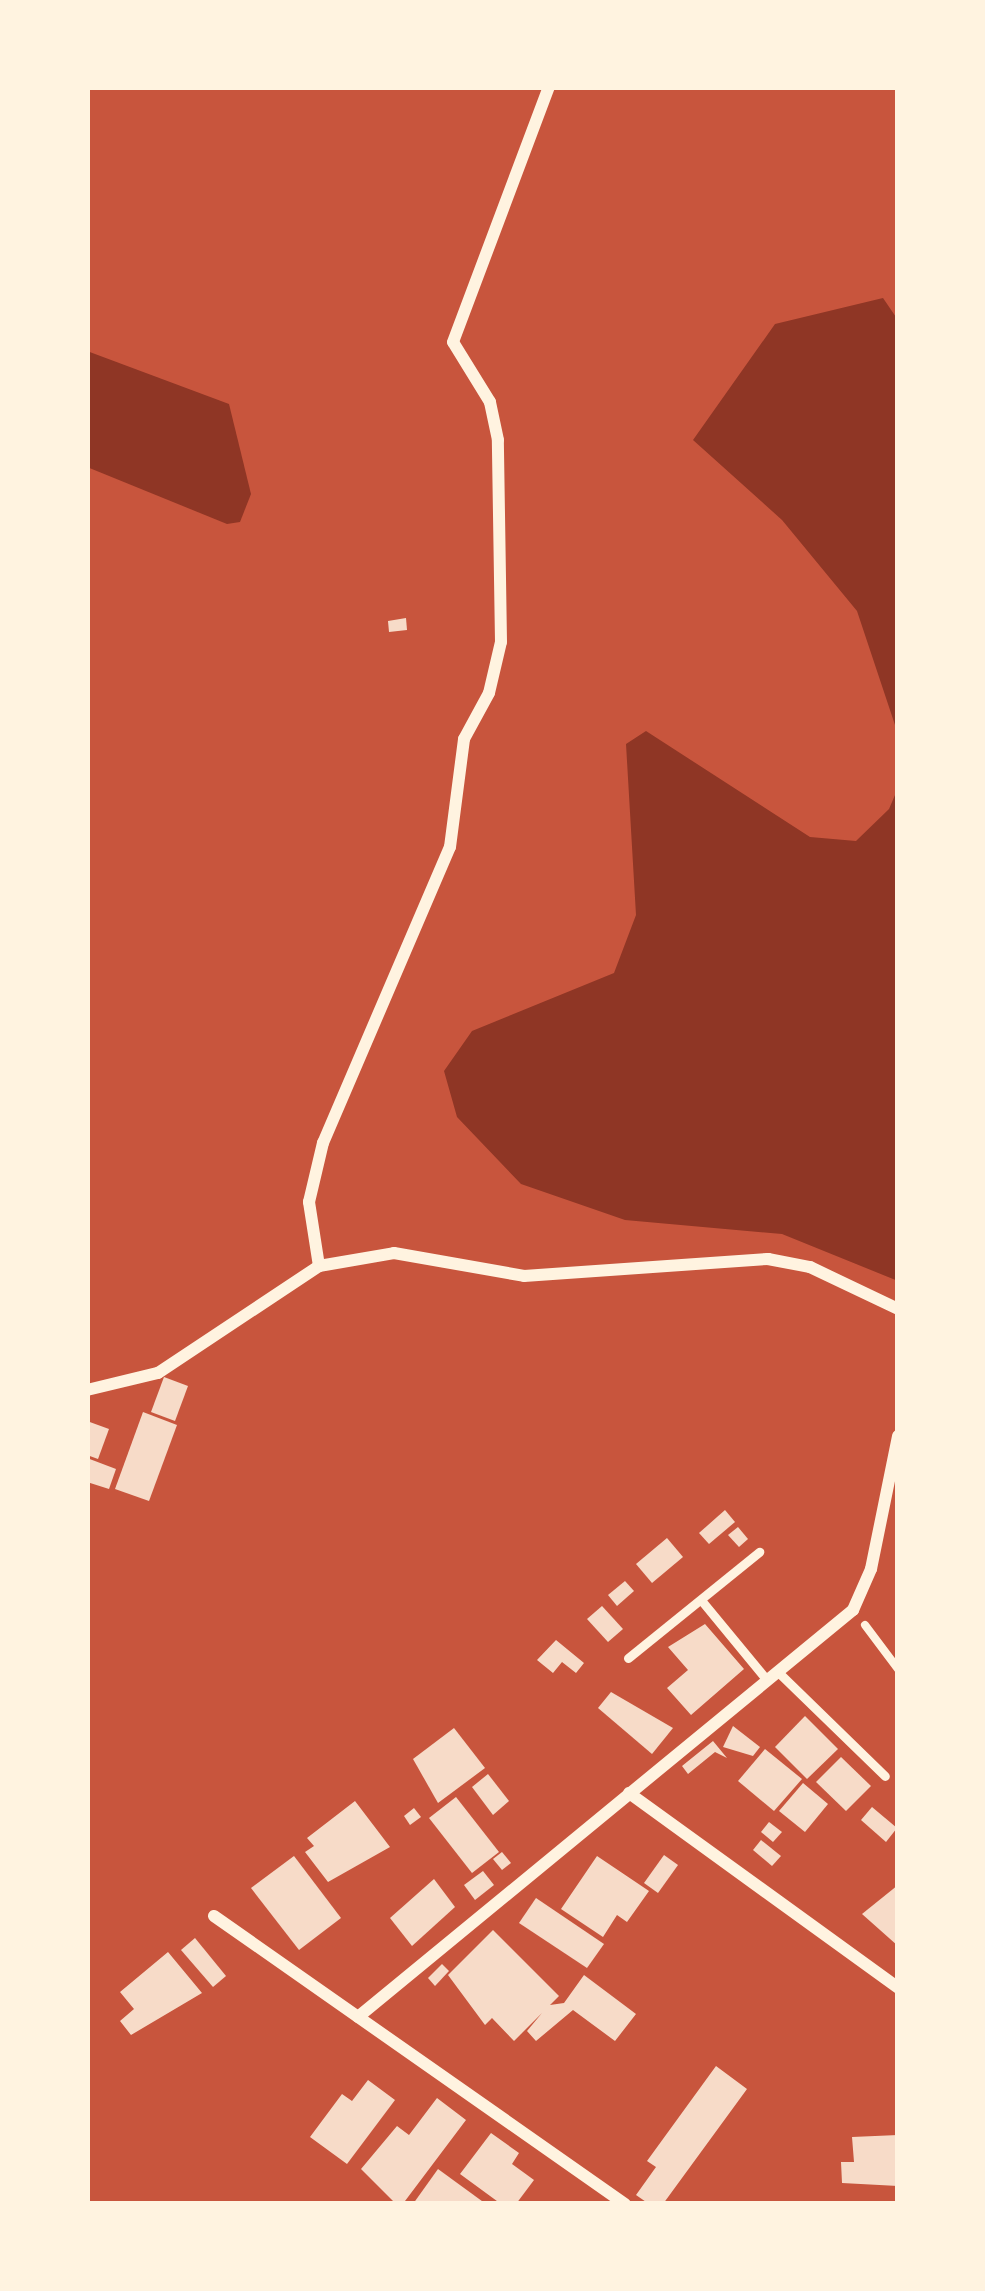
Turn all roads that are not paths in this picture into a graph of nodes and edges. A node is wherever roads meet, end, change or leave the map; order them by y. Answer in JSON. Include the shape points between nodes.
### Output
{"nodes":[{"id":1,"x":549,"y":87,"type":"edge"},
{"id":2,"x":319,"y":1266,"type":"junction"},
{"id":3,"x":898,"y":1309,"type":"edge"},
{"id":4,"x":87,"y":1390,"type":"edge"},
{"id":5,"x":898,"y":1436,"type":"edge"},
{"id":6,"x":760,"y":1552,"type":"dead end"},
{"id":7,"x":700,"y":1600,"type":"junction"},
{"id":8,"x":628,"y":1658,"type":"dead end"},
{"id":9,"x":773,"y":1676,"type":"junction"},
{"id":10,"x":885,"y":1776,"type":"dead end"},
{"id":11,"x":629,"y":1793,"type":"junction"},
{"id":12,"x":214,"y":1916,"type":"dead end"},
{"id":13,"x":898,"y":1988,"type":"edge"},
{"id":14,"x":358,"y":2017,"type":"junction"},
{"id":15,"x":625,"y":2204,"type":"edge"}],
"edges":[{"from":1,"to":2,"type":"street","via":[[453,342],[490,402],[498,440],[501,642],[489,693],[464,740],[451,847],[323,1144],[309,1202]]},
{"from":2,"to":3,"type":"street","via":[[394,1253],[524,1276],[768,1259],[809,1267]]},
{"from":2,"to":4,"type":"street","via":[[158,1373]]},
{"from":5,"to":9,"type":"street","via":[[871,1569],[853,1610]]},
{"from":6,"to":7,"type":"lane"},
{"from":7,"to":8,"type":"lane"},
{"from":7,"to":9,"type":"lane"},
{"from":9,"to":10,"type":"lane"},
{"from":9,"to":11,"type":"street"},
{"from":11,"to":13,"type":"street"},
{"from":11,"to":14,"type":"street"},
{"from":12,"to":14,"type":"street"},
{"from":14,"to":15,"type":"street"}]}
